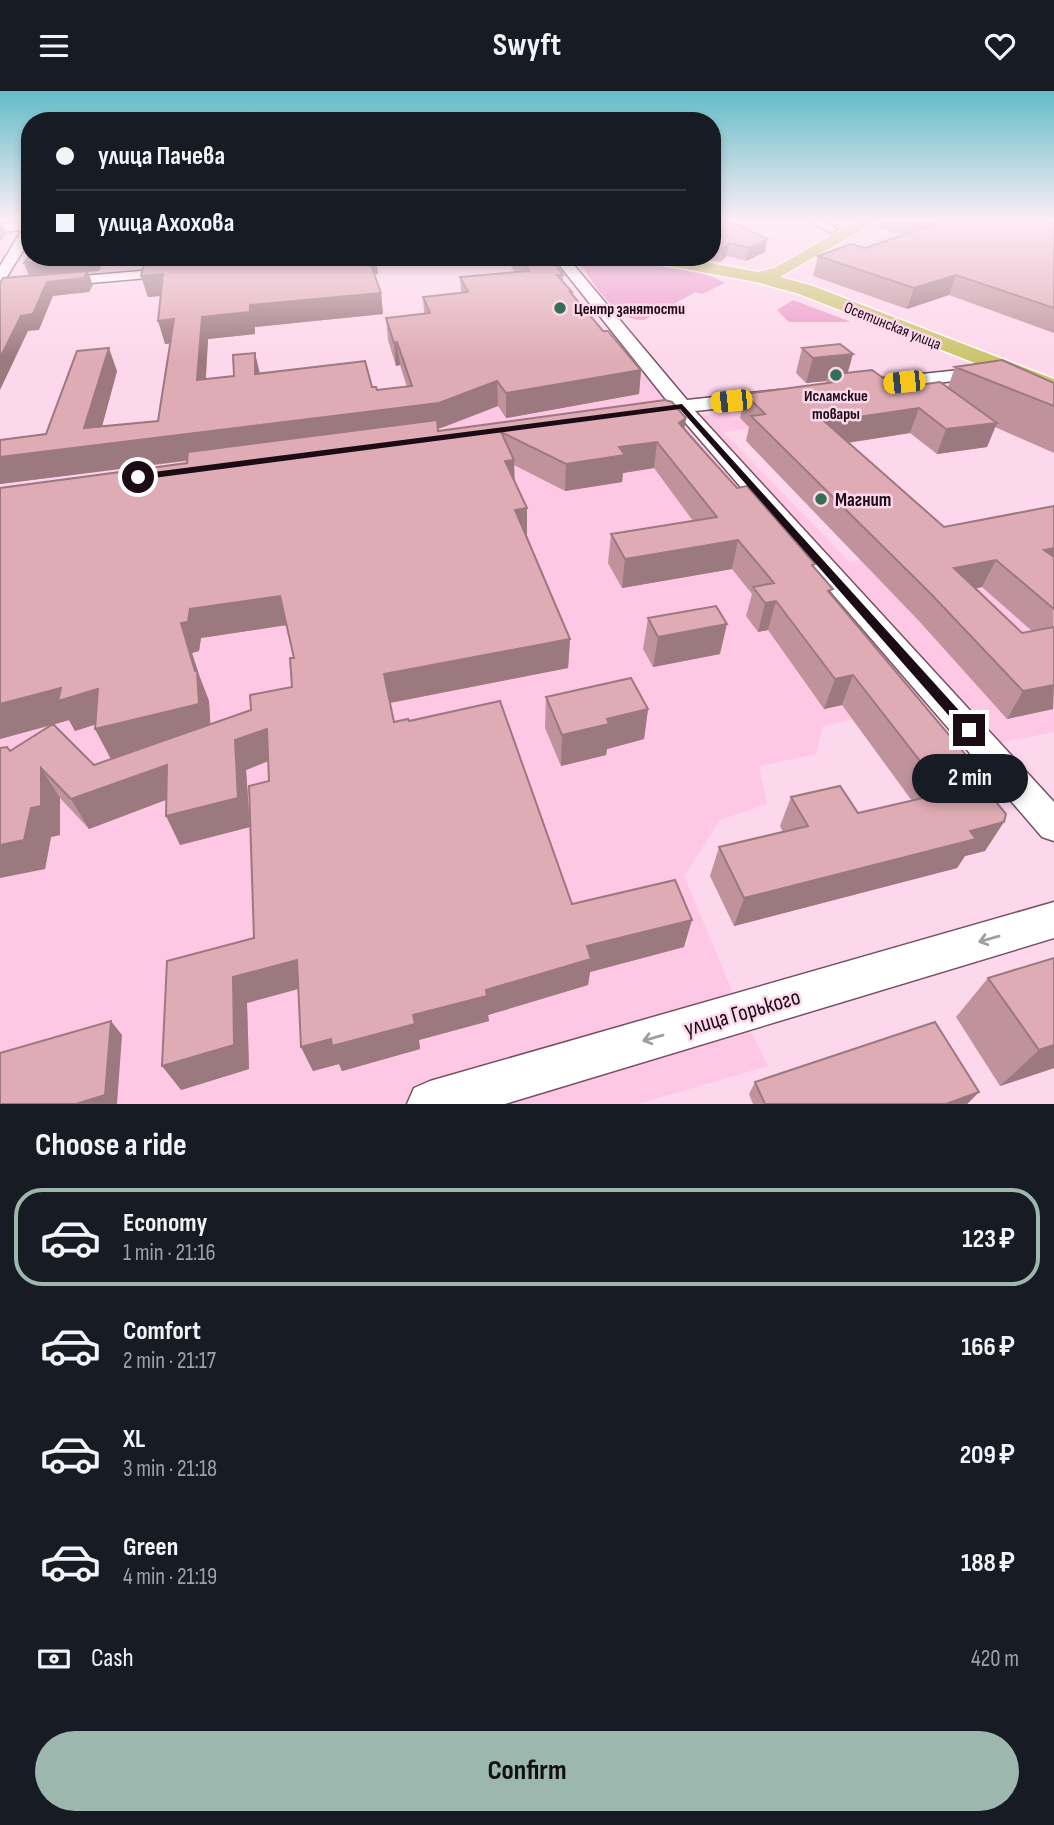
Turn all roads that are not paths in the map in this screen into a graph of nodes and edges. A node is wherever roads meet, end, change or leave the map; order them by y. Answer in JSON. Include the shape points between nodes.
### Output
{"nodes":[{"id":1,"x":568,"y":267,"type":"edge"},
{"id":2,"x":704,"y":267,"type":"edge"},
{"id":3,"x":763,"y":267,"type":"edge"},
{"id":4,"x":788,"y":267,"type":"edge"},
{"id":5,"x":187,"y":271,"type":"edge"},
{"id":6,"x":758,"y":277,"type":"junction"},
{"id":7,"x":0,"y":287,"type":"edge"},
{"id":8,"x":1010,"y":369,"type":"junction"},
{"id":9,"x":1054,"y":387,"type":"edge"},
{"id":10,"x":837,"y":390,"type":"edge"},
{"id":11,"x":799,"y":394,"type":"edge"},
{"id":12,"x":682,"y":406,"type":"junction"},
{"id":13,"x":618,"y":414,"type":"edge"},
{"id":14,"x":1054,"y":826,"type":"edge"},
{"id":15,"x":1054,"y":920,"type":"edge"},
{"id":16,"x":430,"y":1104,"type":"edge"}],
"edges":[{"from":1,"to":12,"type":"street"},
{"from":2,"to":6,"type":"main road","name":"Осетинская улица"},
{"from":3,"to":6,"type":"main road"},
{"from":4,"to":6,"type":"main road"},
{"from":5,"to":7,"type":"street"},
{"from":6,"to":8,"type":"main road","name":"Осетинская улица","via":[[806,290]]},
{"from":8,"to":9,"type":"main road","name":"Осетинская улица"},
{"from":8,"to":10,"type":"street"},
{"from":11,"to":12,"type":"street"},
{"from":12,"to":13,"type":"street"},
{"from":12,"to":14,"type":"street"},
{"from":15,"to":16,"type":"street","name":"улица Горького","one_way":true}]}
